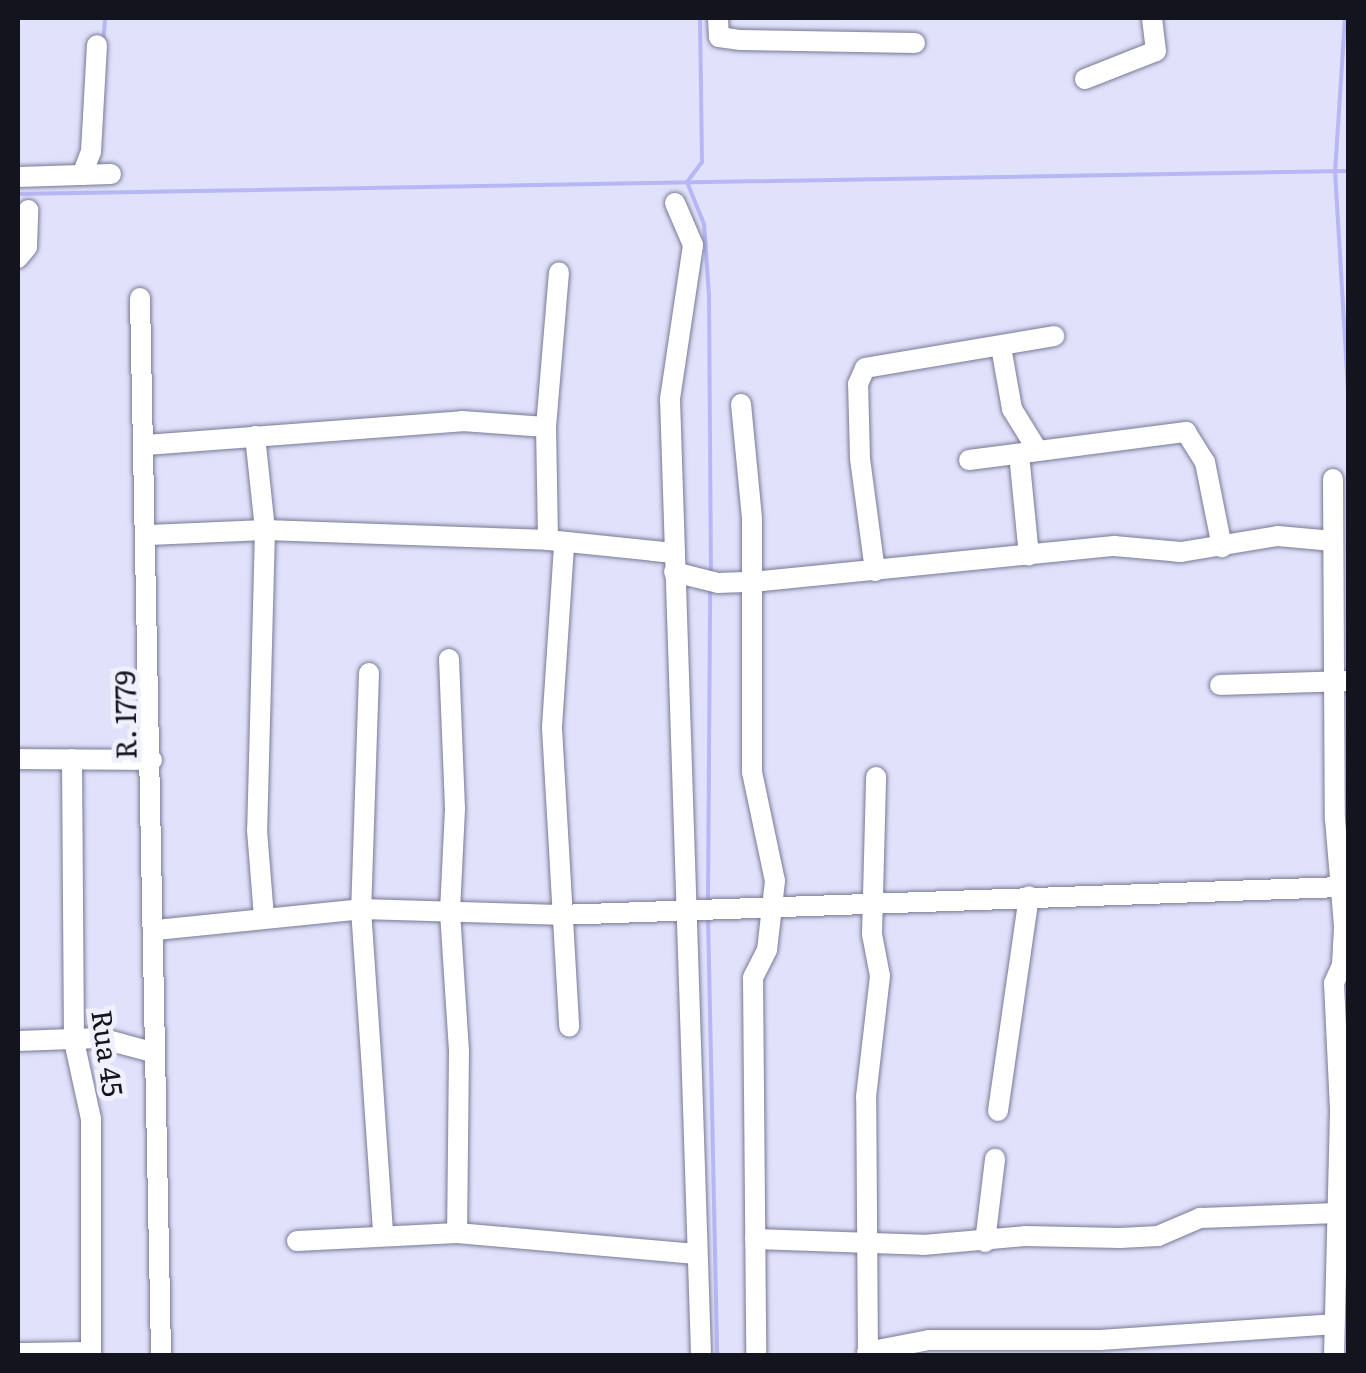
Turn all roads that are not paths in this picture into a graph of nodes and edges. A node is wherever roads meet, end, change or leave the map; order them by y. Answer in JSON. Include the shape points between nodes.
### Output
{"nodes":[{"id":1,"x":718,"y":18,"type":"edge"},
{"id":2,"x":1152,"y":18,"type":"edge"},
{"id":3,"x":915,"y":43,"type":"dead end"},
{"id":4,"x":97,"y":46,"type":"dead end"},
{"id":5,"x":1086,"y":79,"type":"dead end"},
{"id":6,"x":18,"y":177,"type":"edge"},
{"id":7,"x":676,"y":203,"type":"dead end"},
{"id":8,"x":28,"y":210,"type":"dead end"},
{"id":9,"x":18,"y":258,"type":"edge"},
{"id":10,"x":559,"y":273,"type":"dead end"},
{"id":11,"x":140,"y":298,"type":"dead end"},
{"id":12,"x":1054,"y":336,"type":"dead end"},
{"id":13,"x":1001,"y":347,"type":"junction"},
{"id":14,"x":741,"y":404,"type":"dead end"},
{"id":15,"x":546,"y":427,"type":"junction"},
{"id":16,"x":255,"y":436,"type":"junction"},
{"id":17,"x":146,"y":445,"type":"junction"},
{"id":18,"x":1029,"y":452,"type":"junction"},
{"id":19,"x":969,"y":460,"type":"dead end"},
{"id":20,"x":1333,"y":479,"type":"dead end"},
{"id":21,"x":265,"y":530,"type":"junction"},
{"id":22,"x":148,"y":534,"type":"junction"},
{"id":23,"x":1333,"y":541,"type":"junction"},
{"id":24,"x":556,"y":543,"type":"junction"},
{"id":25,"x":1222,"y":547,"type":"junction"},
{"id":26,"x":1029,"y":556,"type":"junction"},
{"id":27,"x":674,"y":563,"type":"junction"},
{"id":28,"x":876,"y":570,"type":"junction"},
{"id":29,"x":752,"y":582,"type":"junction"},
{"id":30,"x":449,"y":659,"type":"dead end"},
{"id":31,"x":369,"y":673,"type":"dead end"},
{"id":32,"x":1342,"y":682,"type":"edge"},
{"id":33,"x":1220,"y":685,"type":"dead end"},
{"id":34,"x":18,"y":759,"type":"edge"},
{"id":35,"x":72,"y":759,"type":"junction"},
{"id":36,"x":152,"y":760,"type":"junction"},
{"id":37,"x":876,"y":776,"type":"dead end"},
{"id":38,"x":1342,"y":887,"type":"junction"},
{"id":39,"x":1029,"y":896,"type":"junction"},
{"id":40,"x":872,"y":903,"type":"junction"},
{"id":41,"x":772,"y":904,"type":"junction"},
{"id":42,"x":702,"y":906,"type":"junction"},
{"id":43,"x":361,"y":910,"type":"junction"},
{"id":44,"x":450,"y":912,"type":"junction"},
{"id":45,"x":559,"y":915,"type":"junction"},
{"id":46,"x":264,"y":917,"type":"junction"},
{"id":47,"x":156,"y":930,"type":"junction"},
{"id":48,"x":1346,"y":964,"type":"edge"},
{"id":49,"x":569,"y":1027,"type":"dead end"},
{"id":50,"x":74,"y":1041,"type":"junction"},
{"id":51,"x":18,"y":1042,"type":"edge"},
{"id":52,"x":152,"y":1052,"type":"junction"},
{"id":53,"x":998,"y":1112,"type":"dead end"},
{"id":54,"x":995,"y":1159,"type":"dead end"},
{"id":55,"x":1338,"y":1212,"type":"junction"},
{"id":56,"x":457,"y":1233,"type":"junction"},
{"id":57,"x":383,"y":1234,"type":"junction"},
{"id":58,"x":755,"y":1240,"type":"junction"},
{"id":59,"x":297,"y":1241,"type":"dead end"},
{"id":60,"x":985,"y":1242,"type":"junction"},
{"id":61,"x":865,"y":1244,"type":"junction"},
{"id":62,"x":696,"y":1254,"type":"junction"},
{"id":63,"x":1332,"y":1324,"type":"junction"},
{"id":64,"x":18,"y":1352,"type":"edge"},
{"id":65,"x":91,"y":1354,"type":"edge"},
{"id":66,"x":868,"y":1354,"type":"edge"},
{"id":67,"x":161,"y":1356,"type":"edge"},
{"id":68,"x":701,"y":1356,"type":"edge"},
{"id":69,"x":756,"y":1356,"type":"edge"},
{"id":70,"x":1334,"y":1356,"type":"edge"}],
"edges":[{"from":1,"to":3,"type":"street","via":[[719,36],[741,40]]},
{"from":2,"to":5,"type":"street","via":[[1156,51]]},
{"from":4,"to":6,"type":"street","via":[[90,152],[95,174]]},
{"from":7,"to":27,"type":"street","via":[[693,258],[671,372]]},
{"from":8,"to":9,"type":"street","via":[[27,247]]},
{"from":10,"to":15,"type":"street"},
{"from":11,"to":17,"type":"street","name":"R. 1779"},
{"from":12,"to":13,"type":"street"},
{"from":13,"to":18,"type":"street","via":[[1012,409]]},
{"from":13,"to":28,"type":"street","via":[[866,368],[858,384],[860,458]]},
{"from":14,"to":29,"type":"street"},
{"from":15,"to":16,"type":"street","via":[[462,421]]},
{"from":15,"to":24,"type":"street"},
{"from":16,"to":17,"type":"street"},
{"from":16,"to":21,"type":"street"},
{"from":17,"to":22,"type":"street","name":"R. 1779"},
{"from":18,"to":19,"type":"street"},
{"from":18,"to":25,"type":"street","via":[[1186,432],[1206,462]]},
{"from":18,"to":26,"type":"street"},
{"from":20,"to":23,"type":"street"},
{"from":21,"to":22,"type":"street"},
{"from":21,"to":24,"type":"street"},
{"from":21,"to":46,"type":"street","via":[[257,830]]},
{"from":22,"to":36,"type":"street","name":"R. 1779"},
{"from":23,"to":25,"type":"street","via":[[1278,536]]},
{"from":23,"to":32,"type":"street"},
{"from":24,"to":27,"type":"street"},
{"from":24,"to":45,"type":"street","via":[[552,728]]},
{"from":25,"to":26,"type":"street","via":[[1182,552],[1114,546]]},
{"from":26,"to":28,"type":"street"},
{"from":27,"to":29,"type":"street","via":[[713,583]]},
{"from":27,"to":42,"type":"street"},
{"from":28,"to":29,"type":"street"},
{"from":29,"to":41,"type":"street","via":[[750,740],[758,822],[774,866]]},
{"from":30,"to":44,"type":"street","via":[[455,808]]},
{"from":31,"to":43,"type":"street"},
{"from":32,"to":33,"type":"street"},
{"from":32,"to":38,"type":"street"},
{"from":34,"to":35,"type":"street"},
{"from":35,"to":36,"type":"street"},
{"from":35,"to":50,"type":"street","name":"Rua 45"},
{"from":36,"to":47,"type":"street","name":"R. 1779"},
{"from":37,"to":40,"type":"street"},
{"from":38,"to":39,"type":"street"},
{"from":38,"to":48,"type":"street"},
{"from":39,"to":40,"type":"street"},
{"from":39,"to":53,"type":"street"},
{"from":40,"to":41,"type":"street"},
{"from":40,"to":61,"type":"street","via":[[880,994],[866,1097]]},
{"from":41,"to":42,"type":"street"},
{"from":41,"to":58,"type":"street","via":[[767,950],[753,978]]},
{"from":42,"to":45,"type":"street"},
{"from":42,"to":62,"type":"street"},
{"from":43,"to":44,"type":"street"},
{"from":43,"to":46,"type":"street"},
{"from":43,"to":57,"type":"street"},
{"from":44,"to":45,"type":"street"},
{"from":44,"to":56,"type":"street","via":[[459,1050]]},
{"from":45,"to":49,"type":"street"},
{"from":46,"to":47,"type":"street"},
{"from":47,"to":52,"type":"street","name":"R. 1779"},
{"from":48,"to":55,"type":"street","via":[[1334,983]]},
{"from":50,"to":51,"type":"street"},
{"from":50,"to":52,"type":"street","via":[[100,1038]]},
{"from":50,"to":65,"type":"street","name":"Rua 45","via":[[91,1118]]},
{"from":52,"to":67,"type":"street","name":"R. 1779"},
{"from":54,"to":60,"type":"street"},
{"from":55,"to":60,"type":"street","via":[[1200,1218],[1158,1236]]},
{"from":55,"to":63,"type":"street"},
{"from":56,"to":57,"type":"street"},
{"from":56,"to":62,"type":"street"},
{"from":57,"to":59,"type":"street"},
{"from":58,"to":61,"type":"street"},
{"from":58,"to":69,"type":"street"},
{"from":60,"to":61,"type":"street"},
{"from":61,"to":66,"type":"street"},
{"from":62,"to":68,"type":"street"},
{"from":63,"to":66,"type":"street","via":[[1100,1340],[930,1340]]},
{"from":63,"to":70,"type":"street"},
{"from":64,"to":65,"type":"street"}]}
